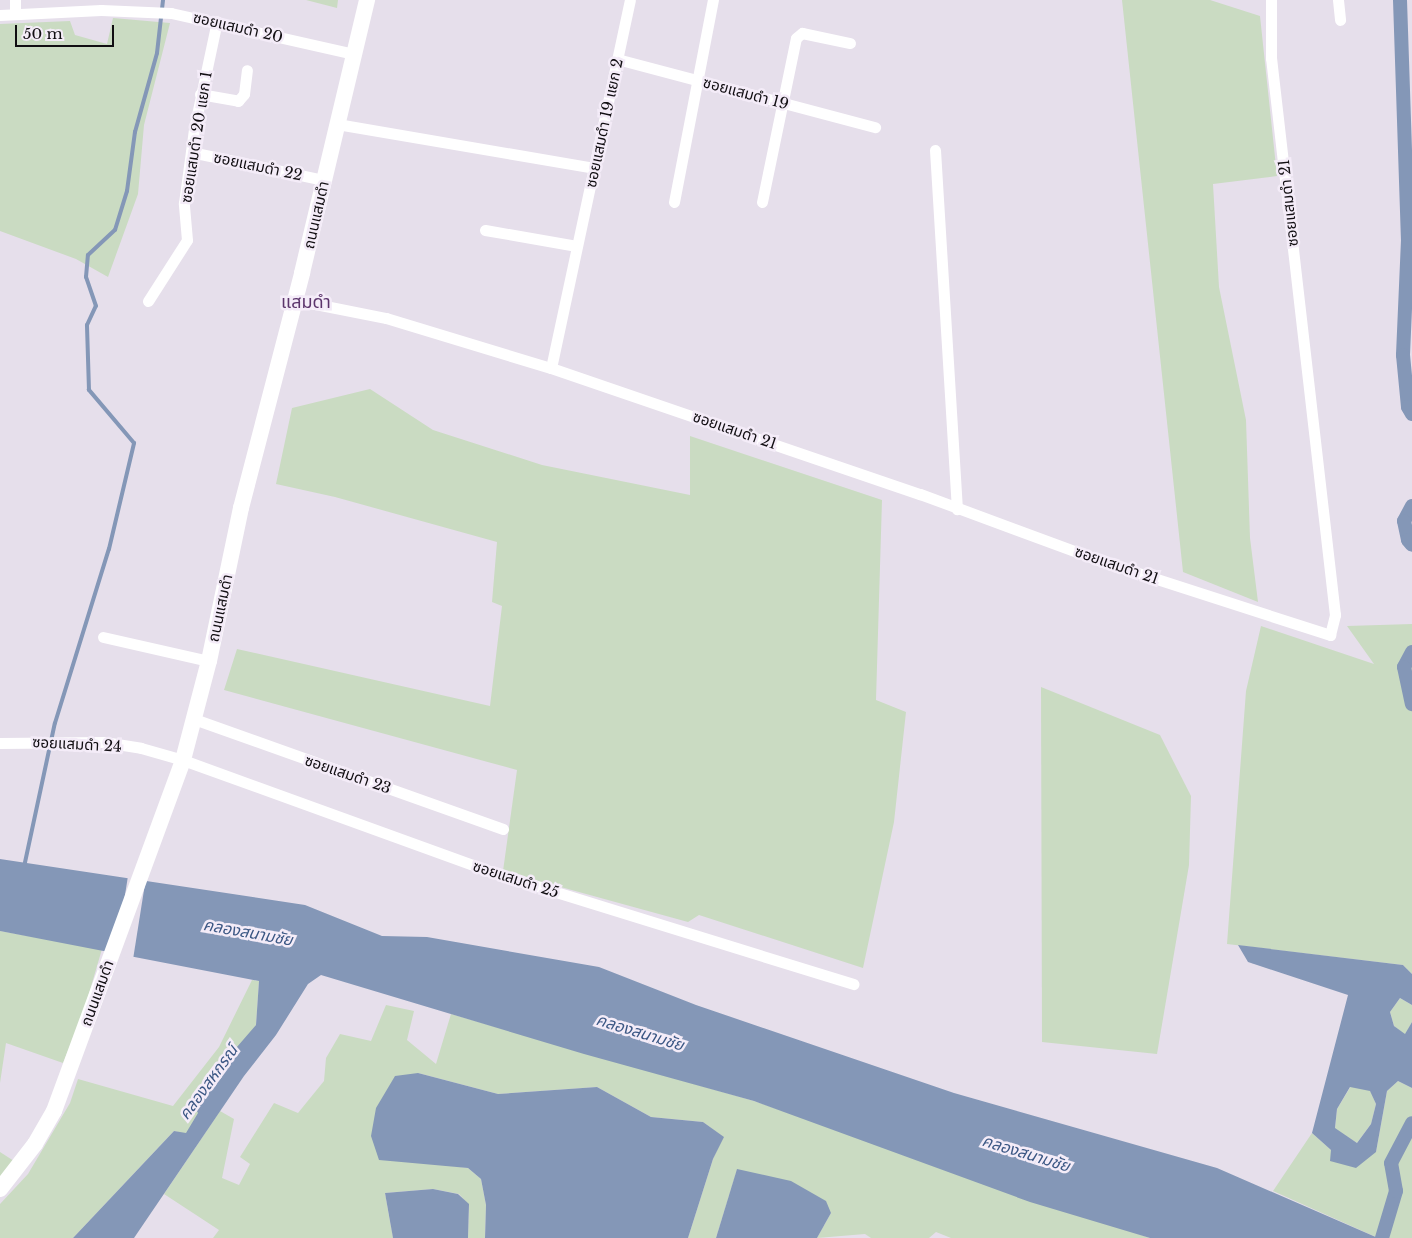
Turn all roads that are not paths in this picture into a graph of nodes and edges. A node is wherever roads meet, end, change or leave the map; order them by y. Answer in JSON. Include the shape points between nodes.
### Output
{"nodes":[{"id":1,"x":14,"y":0,"type":"edge"},
{"id":2,"x":366,"y":0,"type":"edge"},
{"id":3,"x":630,"y":0,"type":"edge"},
{"id":4,"x":713,"y":0,"type":"edge"},
{"id":5,"x":1272,"y":0,"type":"edge"},
{"id":6,"x":1338,"y":0,"type":"edge"},
{"id":7,"x":15,"y":14,"type":"junction"},
{"id":8,"x":0,"y":15,"type":"edge"},
{"id":9,"x":1340,"y":20,"type":"dead end"},
{"id":10,"x":217,"y":22,"type":"junction"},
{"id":11,"x":850,"y":43,"type":"dead end"},
{"id":12,"x":354,"y":54,"type":"junction"},
{"id":13,"x":617,"y":60,"type":"junction"},
{"id":14,"x":247,"y":70,"type":"dead end"},
{"id":15,"x":699,"y":81,"type":"junction"},
{"id":16,"x":200,"y":94,"type":"junction"},
{"id":17,"x":783,"y":102,"type":"junction"},
{"id":18,"x":337,"y":124,"type":"junction"},
{"id":19,"x":875,"y":126,"type":"dead end"},
{"id":20,"x":935,"y":150,"type":"dead end"},
{"id":21,"x":191,"y":152,"type":"junction"},
{"id":22,"x":595,"y":168,"type":"junction"},
{"id":23,"x":324,"y":180,"type":"junction"},
{"id":24,"x":674,"y":202,"type":"dead end"},
{"id":25,"x":762,"y":202,"type":"dead end"},
{"id":26,"x":485,"y":230,"type":"dead end"},
{"id":27,"x":577,"y":246,"type":"junction"},
{"id":28,"x":148,"y":300,"type":"dead end"},
{"id":29,"x":295,"y":300,"type":"junction"},
{"id":30,"x":551,"y":368,"type":"junction"},
{"id":31,"x":957,"y":508,"type":"junction"},
{"id":32,"x":103,"y":637,"type":"dead end"},
{"id":33,"x":209,"y":661,"type":"junction"},
{"id":34,"x":194,"y":719,"type":"junction"},
{"id":35,"x":0,"y":743,"type":"edge"},
{"id":36,"x":183,"y":760,"type":"junction"},
{"id":37,"x":503,"y":829,"type":"dead end"},
{"id":38,"x":854,"y":984,"type":"dead end"},
{"id":39,"x":0,"y":1190,"type":"edge"}],
"edges":[{"from":1,"to":7,"type":"street"},
{"from":2,"to":12,"type":"street","name":"ถนนแสมดำ"},
{"from":3,"to":13,"type":"street","name":"ซอยแสมดำ 19 แยก 2"},
{"from":4,"to":15,"type":"street"},
{"from":5,"to":31,"type":"street","name":"ซอยแสมดำ 21","via":[[1271,58],[1335,615],[1330,635],[1101,561]]},
{"from":6,"to":9,"type":"street"},
{"from":7,"to":8,"type":"street","name":"ซอยแสมดำ 20"},
{"from":7,"to":10,"type":"street","name":"ซอยแสมดำ 20","via":[[101,10],[157,12]]},
{"from":10,"to":12,"type":"street","name":"ซอยแสมดำ 20"},
{"from":10,"to":16,"type":"street","name":"ซอยแสมดำ 20 แยก 1"},
{"from":11,"to":17,"type":"street","via":[[802,33],[796,38]]},
{"from":12,"to":18,"type":"street","name":"ถนนแสมดำ"},
{"from":13,"to":15,"type":"street","name":"ซอยแสมดำ 19"},
{"from":13,"to":22,"type":"street","name":"ซอยแสมดำ 19 แยก 2"},
{"from":14,"to":16,"type":"street","via":[[244,94],[238,101]]},
{"from":15,"to":17,"type":"street","name":"ซอยแสมดำ 19"},
{"from":15,"to":24,"type":"street"},
{"from":16,"to":21,"type":"street","name":"ซอยแสมดำ 20 แยก 1"},
{"from":17,"to":19,"type":"street","name":"ซอยแสมดำ 19"},
{"from":17,"to":25,"type":"street"},
{"from":18,"to":22,"type":"street"},
{"from":18,"to":23,"type":"street","name":"ถนนแสมดำ"},
{"from":20,"to":31,"type":"street"},
{"from":21,"to":23,"type":"street","name":"ซอยแสมดำ 22"},
{"from":21,"to":28,"type":"street","name":"ซอยแสมดำ 20 แยก 1","via":[[184,203],[187,240]]},
{"from":22,"to":27,"type":"street","name":"ซอยแสมดำ 19 แยก 2"},
{"from":23,"to":29,"type":"street","name":"ถนนแสมดำ"},
{"from":26,"to":27,"type":"street"},
{"from":27,"to":30,"type":"street","name":"ซอยแสมดำ 19 แยก 2"},
{"from":29,"to":30,"type":"street","name":"ซอยแสมดำ 21","via":[[386,318]]},
{"from":29,"to":33,"type":"street","name":"ถนนแสมดำ","via":[[241,508]]},
{"from":30,"to":31,"type":"street","name":"ซอยแสมดำ 21"},
{"from":32,"to":33,"type":"street"},
{"from":33,"to":34,"type":"street","name":"ถนนแสมดำ"},
{"from":34,"to":36,"type":"street","name":"ถนนแสมดำ"},
{"from":34,"to":37,"type":"street","name":"ซอยแสมดำ 23"},
{"from":35,"to":36,"type":"street","name":"ซอยแสมดำ 24","via":[[104,742],[142,748]]},
{"from":36,"to":38,"type":"street","name":"ซอยแสมดำ 25","via":[[501,875]]},
{"from":36,"to":39,"type":"street","name":"ถนนแสมดำ","via":[[54,1111],[35,1144]]}]}
